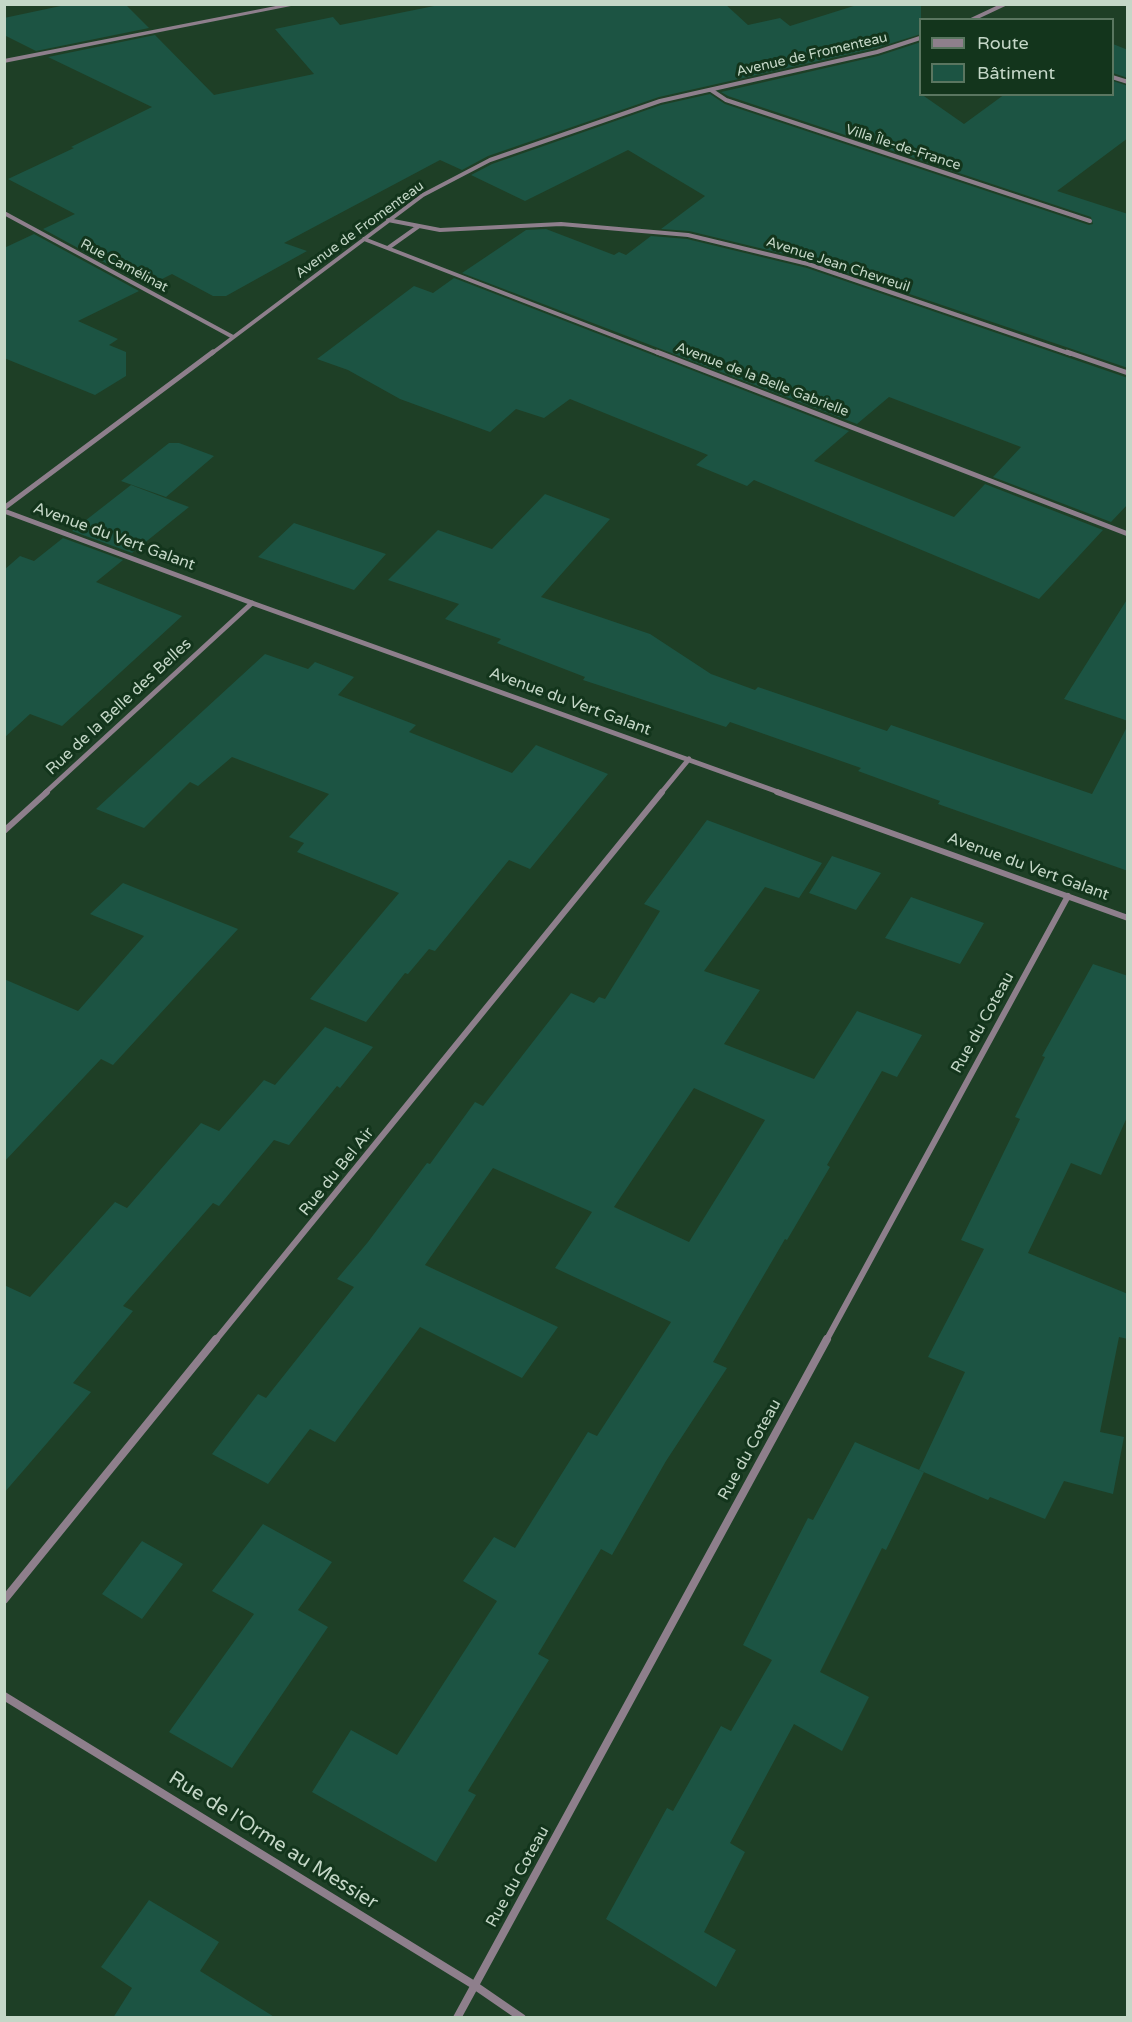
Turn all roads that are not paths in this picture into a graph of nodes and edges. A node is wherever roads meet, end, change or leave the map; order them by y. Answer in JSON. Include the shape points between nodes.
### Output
{"nodes":[{"id":1,"x":298,"y":4,"type":"edge"},
{"id":2,"x":1005,"y":4,"type":"edge"},
{"id":3,"x":974,"y":18,"type":"edge"},
{"id":4,"x":919,"y":39,"type":"edge"},
{"id":5,"x":4,"y":61,"type":"edge"},
{"id":6,"x":711,"y":90,"type":"junction"},
{"id":7,"x":4,"y":213,"type":"edge"},
{"id":8,"x":388,"y":220,"type":"junction"},
{"id":9,"x":1090,"y":221,"type":"dead end"},
{"id":10,"x":418,"y":226,"type":"junction"},
{"id":11,"x":364,"y":239,"type":"junction"},
{"id":12,"x":387,"y":248,"type":"junction"},
{"id":13,"x":233,"y":338,"type":"junction"},
{"id":14,"x":1128,"y":373,"type":"edge"},
{"id":15,"x":4,"y":510,"type":"edge"},
{"id":16,"x":1128,"y":534,"type":"edge"},
{"id":17,"x":252,"y":603,"type":"junction"},
{"id":18,"x":690,"y":759,"type":"junction"},
{"id":19,"x":4,"y":831,"type":"edge"},
{"id":20,"x":1068,"y":896,"type":"junction"},
{"id":21,"x":1128,"y":918,"type":"edge"},
{"id":22,"x":4,"y":1600,"type":"edge"},
{"id":23,"x":4,"y":1696,"type":"edge"},
{"id":24,"x":474,"y":1985,"type":"junction"},
{"id":25,"x":457,"y":2018,"type":"edge"},
{"id":26,"x":522,"y":2018,"type":"edge"}],
"edges":[{"from":1,"to":5,"type":"street"},
{"from":2,"to":3,"type":"street"},
{"from":4,"to":6,"type":"street","name":"Avenue de Fromenteau"},
{"from":6,"to":8,"type":"street","name":"Avenue de Fromenteau","via":[[660,101],[490,160],[423,195]]},
{"from":6,"to":9,"type":"street","name":"Villa Île-de-France","via":[[726,100]]},
{"from":7,"to":13,"type":"street","name":"Rue Camélinat"},
{"from":8,"to":10,"type":"street","name":"Avenue Jean Chevreuil"},
{"from":8,"to":11,"type":"street","name":"Avenue de Fromenteau"},
{"from":10,"to":12,"type":"street"},
{"from":10,"to":14,"type":"street","name":"Avenue Jean Chevreuil","via":[[440,230],[561,224],[688,235],[808,264]]},
{"from":11,"to":12,"type":"street","name":"Avenue de la Belle Gabrielle"},
{"from":11,"to":13,"type":"street","name":"Avenue de Fromenteau"},
{"from":12,"to":16,"type":"street","name":"Avenue de la Belle Gabrielle"},
{"from":13,"to":15,"type":"street","name":"Avenue de Fromenteau"},
{"from":15,"to":17,"type":"street","name":"Avenue du Vert Galant"},
{"from":17,"to":18,"type":"street","name":"Avenue du Vert Galant"},
{"from":17,"to":19,"type":"street","name":"Rue de la Belle des Belles"},
{"from":18,"to":20,"type":"street","name":"Avenue du Vert Galant"},
{"from":18,"to":22,"type":"street","name":"Rue du Bel Air"},
{"from":20,"to":21,"type":"street","name":"Avenue du Vert Galant"},
{"from":20,"to":24,"type":"street","name":"Rue du Coteau"},
{"from":23,"to":24,"type":"street","name":"Rue de l'Orme au Messier"},
{"from":24,"to":25,"type":"street","name":"Rue du Coteau"},
{"from":24,"to":26,"type":"street","name":"Rue de l'Orme au Messier"}]}
